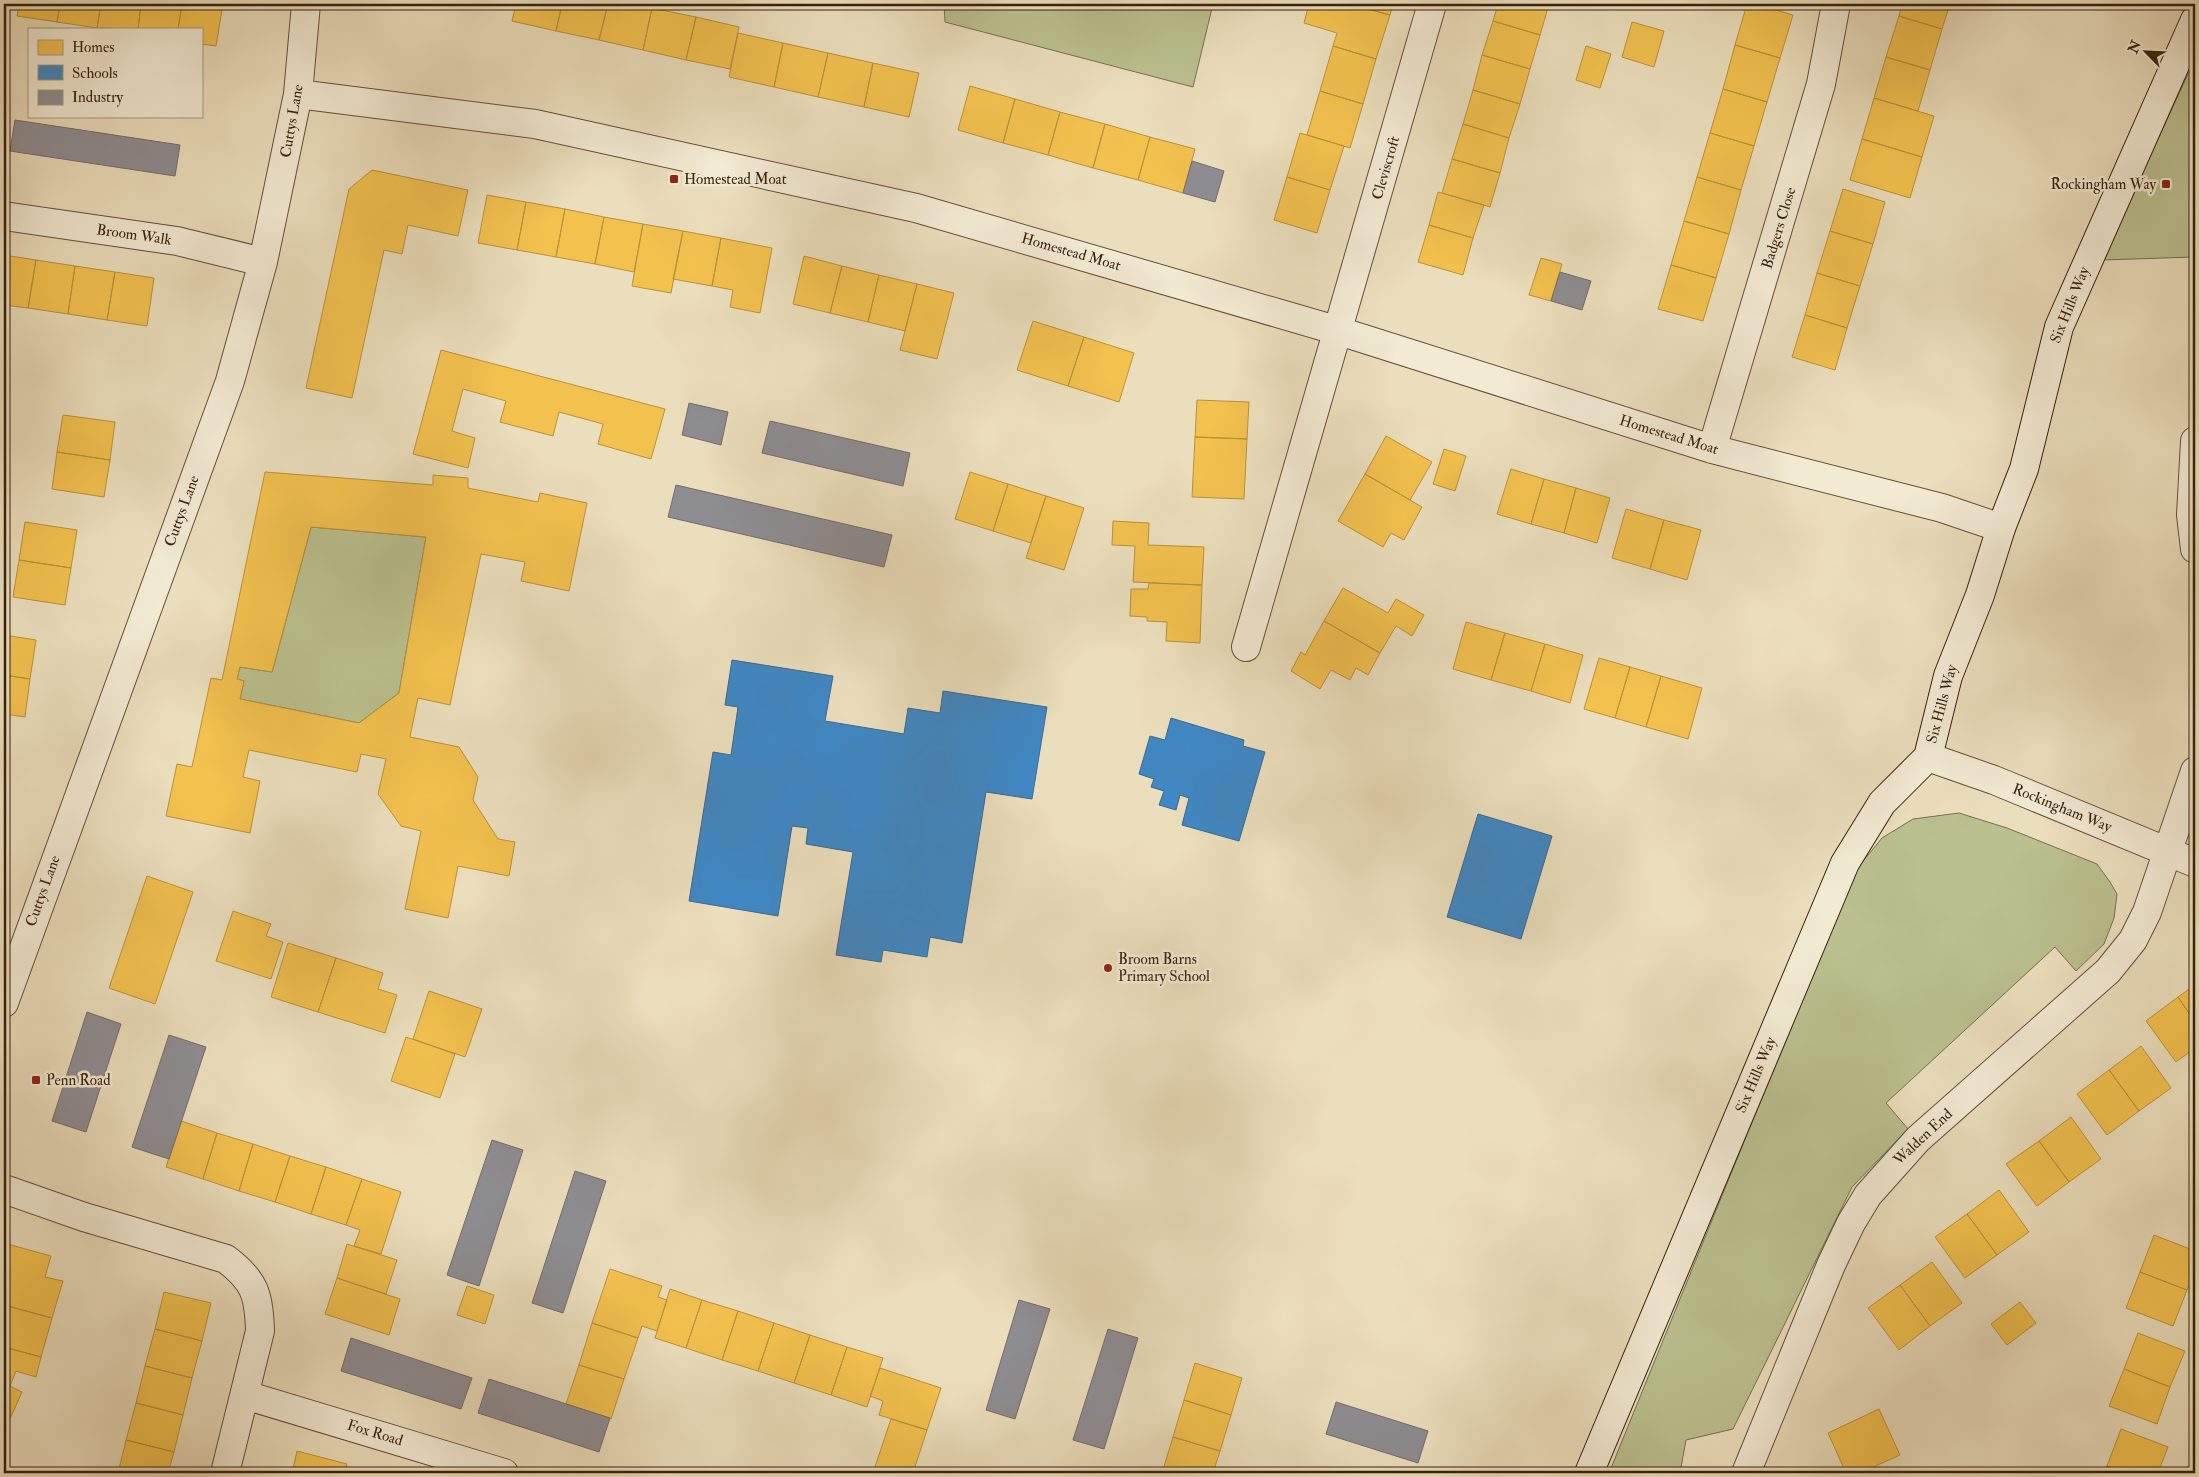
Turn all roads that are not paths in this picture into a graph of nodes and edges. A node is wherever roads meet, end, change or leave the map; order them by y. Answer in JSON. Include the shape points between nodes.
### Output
{"nodes":[{"id":1,"x":306,"y":4,"type":"edge"},
{"id":2,"x":1432,"y":4,"type":"edge"},
{"id":3,"x":1836,"y":4,"type":"edge"},
{"id":4,"x":2195,"y":20,"type":"edge"},
{"id":5,"x":298,"y":94,"type":"junction"},
{"id":6,"x":4,"y":216,"type":"edge"},
{"id":7,"x":263,"y":262,"type":"junction"},
{"id":8,"x":1339,"y":331,"type":"junction"},
{"id":9,"x":2195,"y":441,"type":"edge"},
{"id":10,"x":1712,"y":449,"type":"junction"},
{"id":11,"x":2001,"y":528,"type":"junction"},
{"id":12,"x":2195,"y":549,"type":"edge"},
{"id":13,"x":1246,"y":647,"type":"dead end"},
{"id":14,"x":1928,"y":757,"type":"junction"},
{"id":15,"x":2195,"y":771,"type":"edge"},
{"id":16,"x":2167,"y":852,"type":"junction"},
{"id":17,"x":2195,"y":862,"type":"edge"},
{"id":18,"x":4,"y":1003,"type":"edge"},
{"id":19,"x":4,"y":1189,"type":"edge"},
{"id":20,"x":245,"y":1395,"type":"junction"},
{"id":21,"x":225,"y":1473,"type":"edge"},
{"id":22,"x":504,"y":1473,"type":"edge"},
{"id":23,"x":1589,"y":1473,"type":"edge"},
{"id":24,"x":1746,"y":1473,"type":"edge"}],
"edges":[{"from":1,"to":5,"type":"street","name":"Cuttys Lane"},
{"from":2,"to":8,"type":"street","name":"Cleviscroft"},
{"from":3,"to":10,"type":"street","name":"Badgers Close","via":[[1820,84]]},
{"from":4,"to":11,"type":"street","name":"Six Hills Way","via":[[2058,327],[2024,469]]},
{"from":5,"to":7,"type":"street","name":"Cuttys Lane"},
{"from":5,"to":8,"type":"street","name":"Homestead Moat","via":[[535,124],[807,182],[916,208]]},
{"from":6,"to":7,"type":"street","name":"Broom Walk","via":[[176,241]]},
{"from":7,"to":18,"type":"street","name":"Cuttys Lane","via":[[230,381]]},
{"from":8,"to":10,"type":"street","name":"Homestead Moat"},
{"from":8,"to":13,"type":"street"},
{"from":9,"to":12,"type":"street","via":[[2191,515]]},
{"from":10,"to":11,"type":"street","name":"Homestead Moat","via":[[1942,508]]},
{"from":11,"to":14,"type":"street","name":"Six Hills Way","via":[[1980,595],[1948,676]]},
{"from":14,"to":16,"type":"street","name":"Rockingham Way","via":[[1994,780]]},
{"from":14,"to":23,"type":"street","name":"Six Hills Way","via":[[1882,804],[1845,863]]},
{"from":15,"to":16,"type":"street","name":"Walden End"},
{"from":16,"to":17,"type":"street","name":"Rockingham Way"},
{"from":16,"to":24,"type":"street","name":"Walden End","via":[[2147,912],[2133,940],[2108,971],[1918,1139],[1868,1195],[1831,1265]]},
{"from":19,"to":20,"type":"street","via":[[84,1217],[226,1259],[241,1270],[254,1286],[260,1330]]},
{"from":20,"to":21,"type":"street"},
{"from":20,"to":22,"type":"street","name":"Fox Road"}]}
